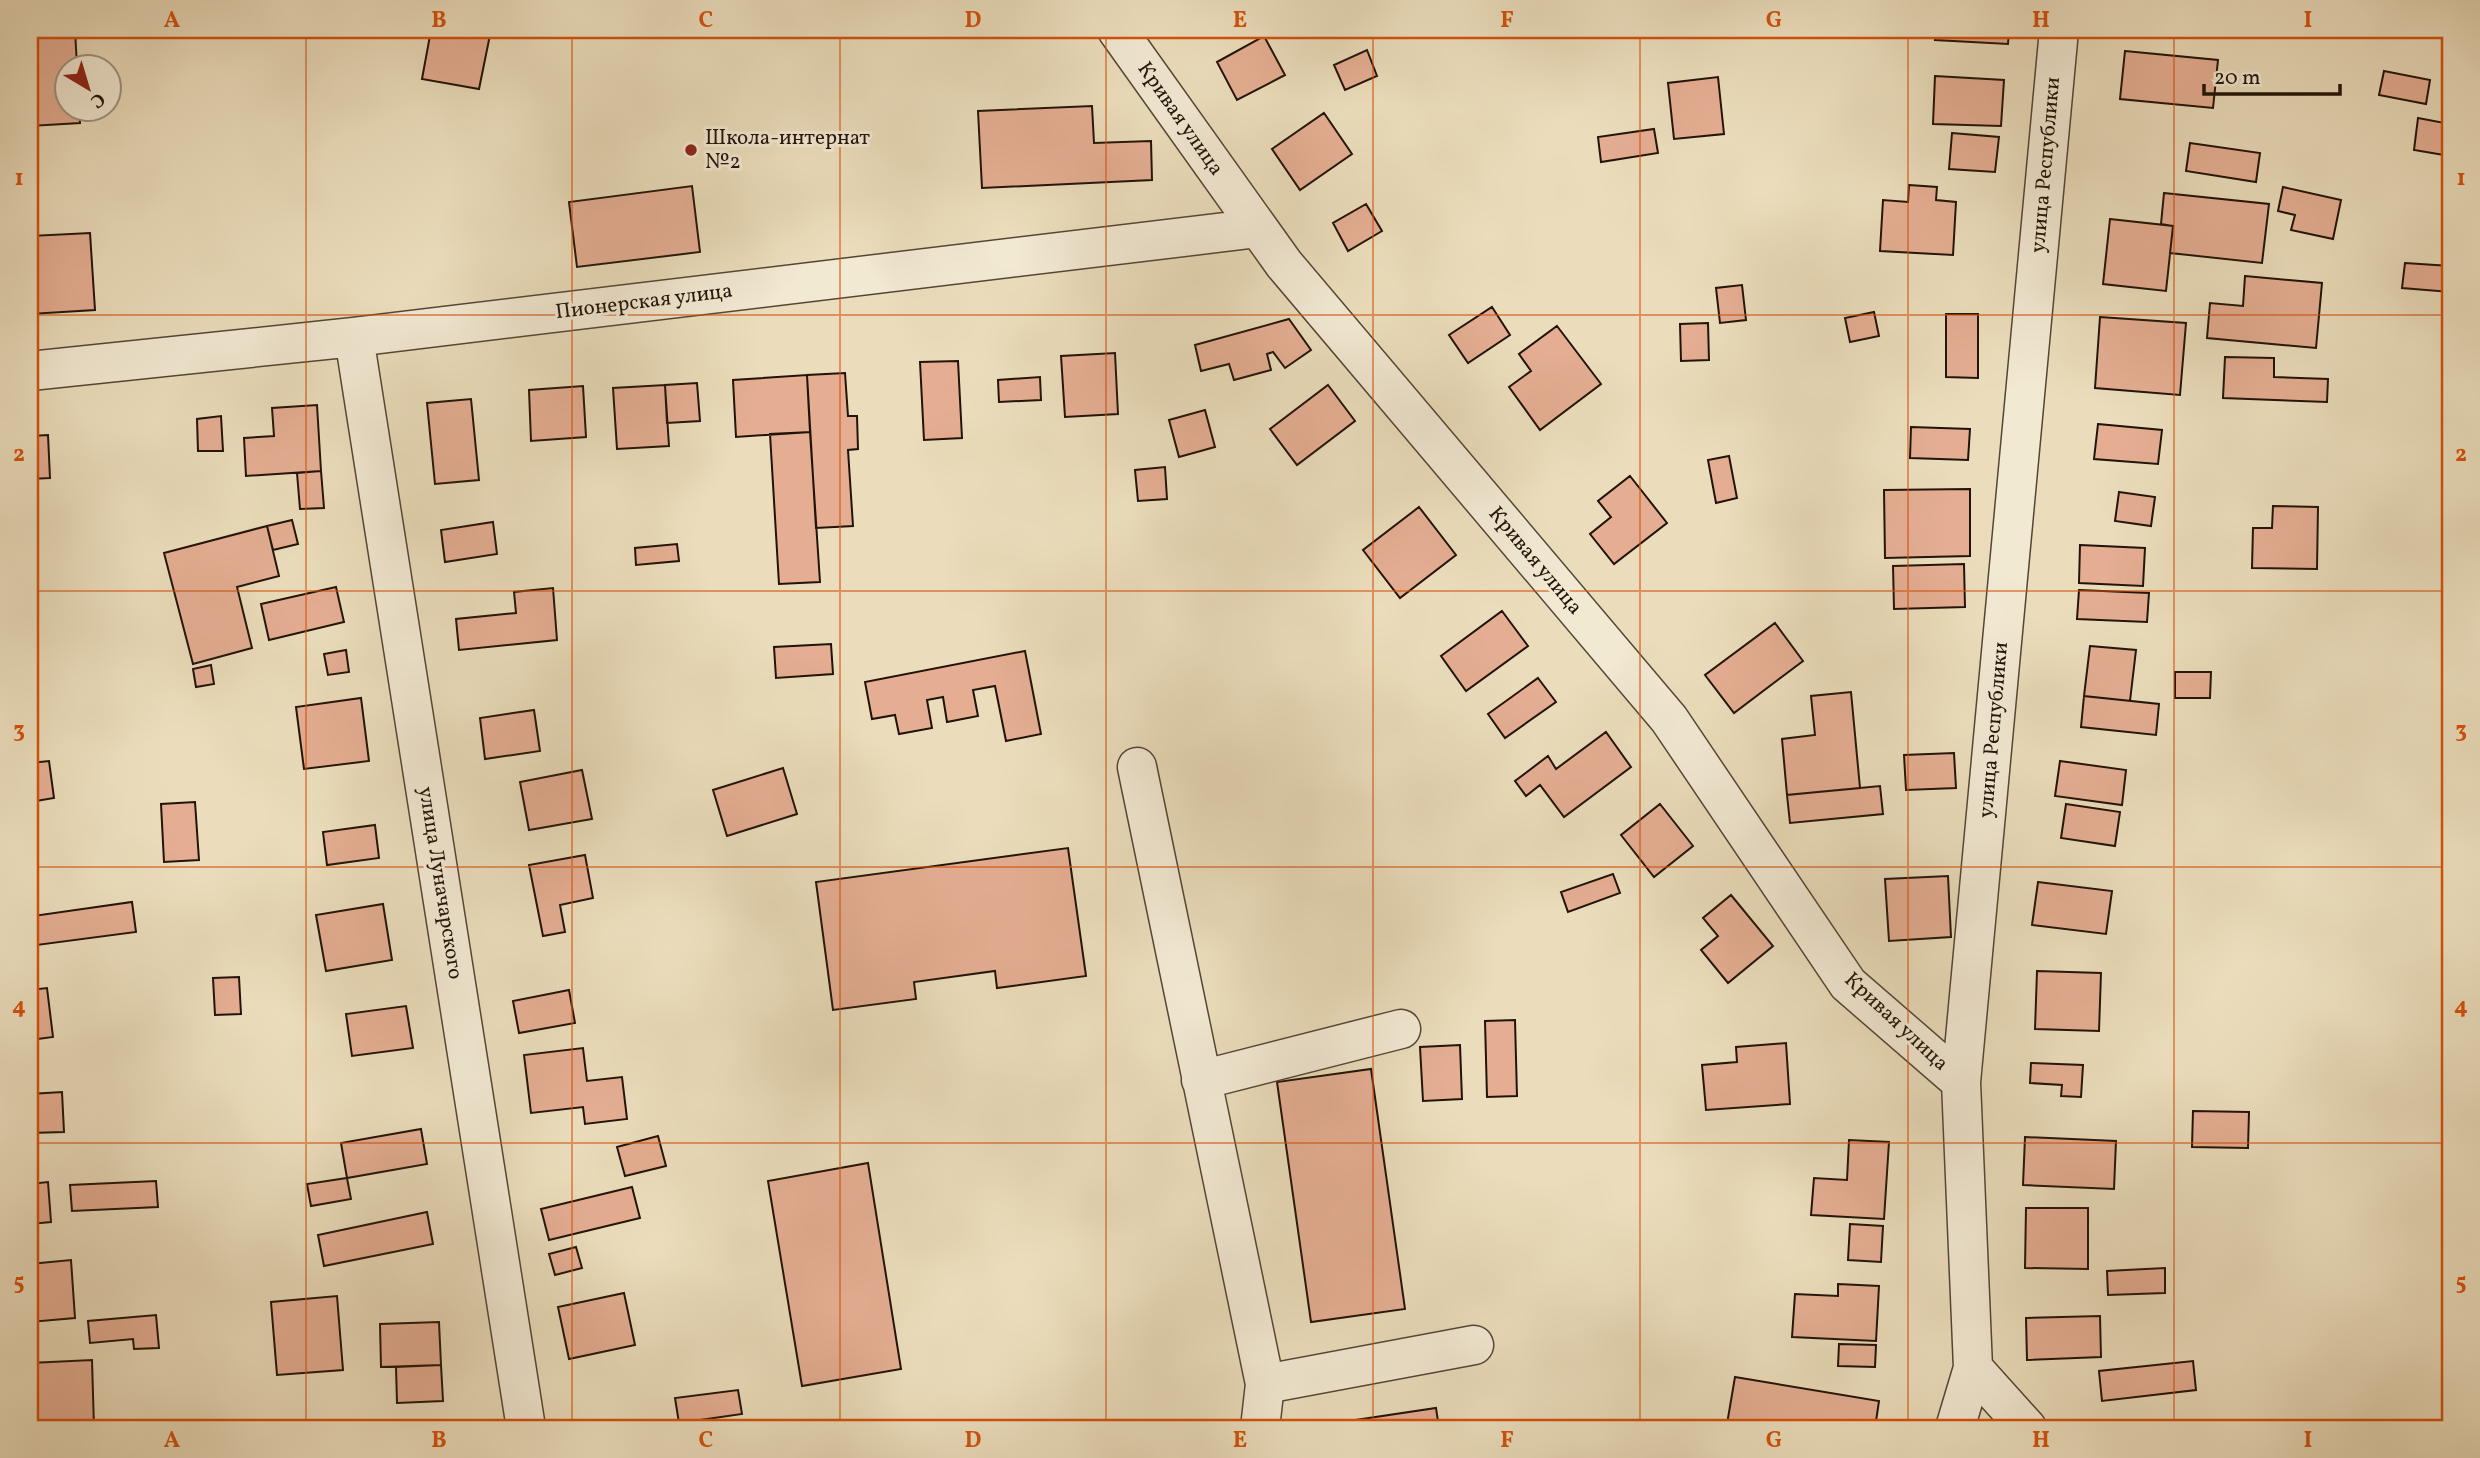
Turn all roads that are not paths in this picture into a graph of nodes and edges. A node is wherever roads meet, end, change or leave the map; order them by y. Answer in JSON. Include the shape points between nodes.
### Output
{"nodes":[{"id":1,"x":1117,"y":30,"type":"edge"},
{"id":2,"x":2059,"y":30,"type":"edge"},
{"id":3,"x":1258,"y":228,"type":"junction"},
{"id":4,"x":354,"y":337,"type":"junction"},
{"id":5,"x":30,"y":371,"type":"edge"},
{"id":6,"x":1137,"y":767,"type":"dead end"},
{"id":7,"x":1401,"y":1029,"type":"dead end"},
{"id":8,"x":1201,"y":1080,"type":"junction"},
{"id":9,"x":1961,"y":1082,"type":"junction"},
{"id":10,"x":1474,"y":1345,"type":"dead end"},
{"id":11,"x":1973,"y":1368,"type":"junction"},
{"id":12,"x":1265,"y":1384,"type":"junction"},
{"id":13,"x":526,"y":1428,"type":"edge"},
{"id":14,"x":1260,"y":1428,"type":"edge"},
{"id":15,"x":1955,"y":1428,"type":"edge"},
{"id":16,"x":2027,"y":1428,"type":"edge"}],
"edges":[{"from":1,"to":3,"type":"street","name":"Кривая улица"},
{"from":2,"to":9,"type":"street","name":"улица Республики"},
{"from":3,"to":4,"type":"street","name":"Пионерская улица"},
{"from":3,"to":9,"type":"street","name":"Кривая улица","via":[[1669,719],[1848,984]]},
{"from":4,"to":5,"type":"street","name":"Пионерская улица"},
{"from":4,"to":13,"type":"street","name":"улица Луначарского"},
{"from":6,"to":8,"type":"street"},
{"from":7,"to":8,"type":"street"},
{"from":8,"to":12,"type":"street"},
{"from":9,"to":11,"type":"street","name":"улица Республики"},
{"from":10,"to":12,"type":"street"},
{"from":11,"to":15,"type":"street","name":"улица Республики"},
{"from":11,"to":16,"type":"street"},
{"from":12,"to":14,"type":"street"}]}
